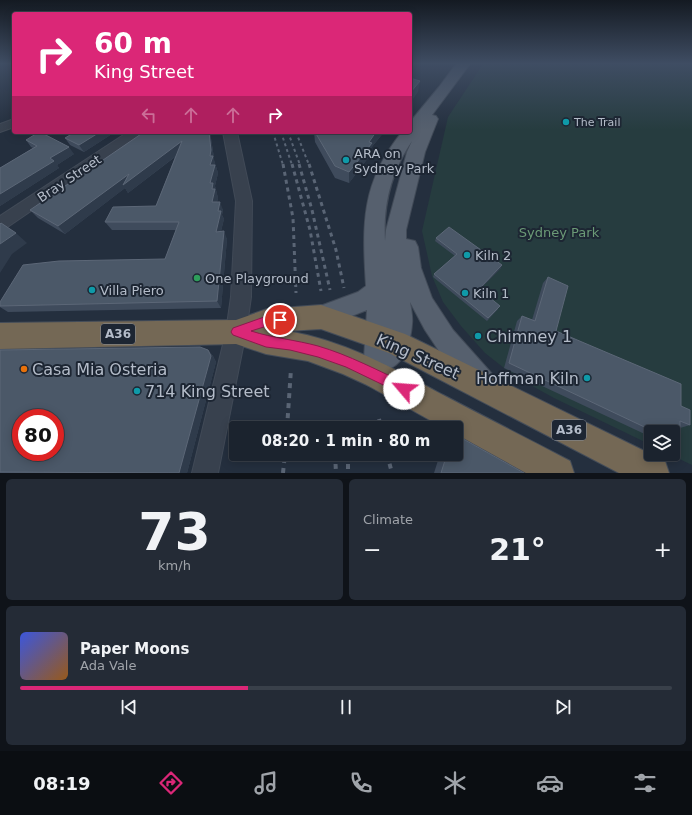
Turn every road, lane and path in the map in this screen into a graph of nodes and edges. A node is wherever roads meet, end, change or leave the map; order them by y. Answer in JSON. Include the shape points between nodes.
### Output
{"nodes":[{"id":1,"x":447,"y":86,"type":"edge"},
{"id":2,"x":438,"y":98,"type":"junction"},
{"id":3,"x":12,"y":124,"type":"edge"},
{"id":4,"x":0,"y":128,"type":"edge"},
{"id":5,"x":412,"y":130,"type":"edge"},
{"id":6,"x":134,"y":134,"type":"edge"},
{"id":7,"x":230,"y":134,"type":"edge"},
{"id":8,"x":409,"y":134,"type":"edge"},
{"id":9,"x":402,"y":207,"type":"junction"},
{"id":10,"x":0,"y":224,"type":"edge"},
{"id":11,"x":378,"y":290,"type":"junction"},
{"id":12,"x":321,"y":317,"type":"junction"},
{"id":13,"x":236,"y":332,"type":"junction"},
{"id":14,"x":0,"y":336,"type":"edge"},
{"id":15,"x":387,"y":340,"type":"junction"},
{"id":16,"x":377,"y":375,"type":"junction"},
{"id":17,"x":485,"y":387,"type":"junction"},
{"id":18,"x":205,"y":473,"type":"edge"},
{"id":19,"x":558,"y":473,"type":"edge"},
{"id":20,"x":653,"y":473,"type":"edge"}],
"edges":[{"from":1,"to":2,"type":"main road"},
{"from":2,"to":5,"type":"main road"},
{"from":2,"to":9,"type":"main road","via":[[416,152]]},
{"from":3,"to":4,"type":"street"},
{"from":6,"to":10,"type":"street","name":"Bray Street"},
{"from":7,"to":13,"type":"street","via":[[244,202],[241,297]]},
{"from":8,"to":11,"type":"main road","via":[[389,164],[377,198],[374,234]]},
{"from":9,"to":15,"type":"main road","via":[[395,245],[400,323]]},
{"from":9,"to":17,"type":"main road","via":[[408,260],[421,303],[450,346]]},
{"from":11,"to":12,"type":"main road","via":[[366,300]]},
{"from":11,"to":15,"type":"main road"},
{"from":12,"to":13,"type":"highway","name":"King Street","number":"A36","via":[[267,321]]},
{"from":12,"to":15,"type":"highway","name":"King Street","number":"A36"},
{"from":13,"to":14,"type":"highway","name":"King Street","number":"A36"},
{"from":13,"to":16,"type":"highway","name":"King Street","number":"A36","via":[[266,341],[308,348]]},
{"from":13,"to":18,"type":"street"},
{"from":15,"to":16,"type":"main road"},
{"from":15,"to":17,"type":"highway","name":"King Street","number":"A36"},
{"from":16,"to":19,"type":"highway","name":"King Street","number":"A36"},
{"from":17,"to":20,"type":"highway","name":"King Street","number":"A36"}]}
